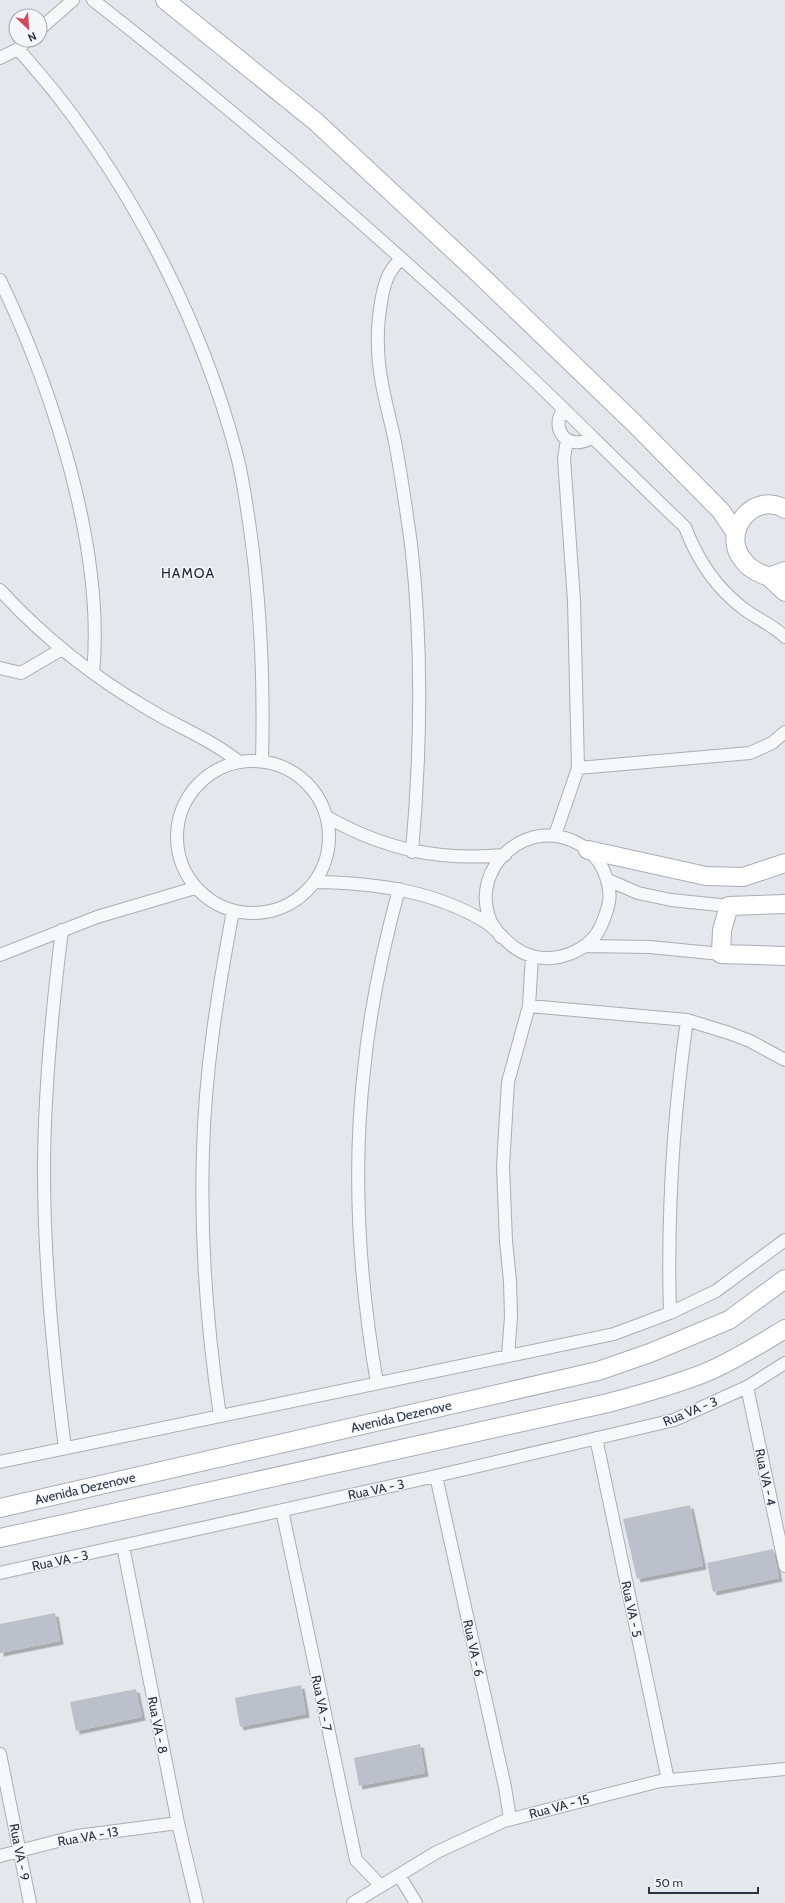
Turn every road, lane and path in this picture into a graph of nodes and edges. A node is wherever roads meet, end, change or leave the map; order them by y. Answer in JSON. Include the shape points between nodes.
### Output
{"nodes":[{"id":1,"x":73,"y":0,"type":"edge"},
{"id":2,"x":93,"y":0,"type":"edge"},
{"id":3,"x":165,"y":0,"type":"edge"},
{"id":4,"x":48,"y":22,"type":"edge"},
{"id":5,"x":18,"y":49,"type":"joint"},
{"id":6,"x":0,"y":58,"type":"edge"},
{"id":7,"x":400,"y":259,"type":"junction"},
{"id":8,"x":0,"y":280,"type":"edge"},
{"id":9,"x":564,"y":409,"type":"junction"},
{"id":10,"x":592,"y":437,"type":"junction"},
{"id":11,"x":567,"y":440,"type":"junction"},
{"id":12,"x":785,"y":508,"type":"edge"},
{"id":13,"x":735,"y":532,"type":"junction"},
{"id":14,"x":777,"y":574,"type":"edge"},
{"id":15,"x":0,"y":590,"type":"edge"},
{"id":16,"x":785,"y":592,"type":"edge"},
{"id":17,"x":785,"y":637,"type":"edge"},
{"id":18,"x":62,"y":649,"type":"junction"},
{"id":19,"x":0,"y":668,"type":"edge"},
{"id":20,"x":93,"y":673,"type":"junction"},
{"id":21,"x":785,"y":732,"type":"edge"},
{"id":22,"x":239,"y":762,"type":"junction"},
{"id":23,"x":262,"y":762,"type":"junction"},
{"id":24,"x":578,"y":768,"type":"junction"},
{"id":25,"x":327,"y":817,"type":"junction"},
{"id":26,"x":555,"y":835,"type":"junction"},
{"id":27,"x":588,"y":850,"type":"junction"},
{"id":28,"x":412,"y":852,"type":"junction"},
{"id":29,"x":504,"y":853,"type":"junction"},
{"id":30,"x":785,"y":863,"type":"edge"},
{"id":31,"x":608,"y":880,"type":"junction"},
{"id":32,"x":315,"y":882,"type":"junction"},
{"id":33,"x":195,"y":888,"type":"junction"},
{"id":34,"x":399,"y":888,"type":"junction"},
{"id":35,"x":785,"y":904,"type":"edge"},
{"id":36,"x":729,"y":906,"type":"junction"},
{"id":37,"x":233,"y":911,"type":"junction"},
{"id":38,"x":62,"y":930,"type":"junction"},
{"id":39,"x":501,"y":937,"type":"junction"},
{"id":40,"x":585,"y":946,"type":"junction"},
{"id":41,"x":721,"y":954,"type":"junction"},
{"id":42,"x":0,"y":955,"type":"edge"},
{"id":43,"x":532,"y":956,"type":"junction"},
{"id":44,"x":785,"y":956,"type":"edge"},
{"id":45,"x":529,"y":1006,"type":"junction"},
{"id":46,"x":687,"y":1020,"type":"junction"},
{"id":47,"x":785,"y":1060,"type":"edge"},
{"id":48,"x":785,"y":1240,"type":"edge"},
{"id":49,"x":785,"y":1280,"type":"edge"},
{"id":50,"x":670,"y":1313,"type":"junction"},
{"id":51,"x":785,"y":1328,"type":"edge"},
{"id":52,"x":508,"y":1356,"type":"junction"},
{"id":53,"x":785,"y":1363,"type":"edge"},
{"id":54,"x":377,"y":1383,"type":"junction"},
{"id":55,"x":747,"y":1387,"type":"junction"},
{"id":56,"x":220,"y":1416,"type":"junction"},
{"id":57,"x":596,"y":1438,"type":"junction"},
{"id":58,"x":65,"y":1448,"type":"junction"},
{"id":59,"x":0,"y":1462,"type":"edge"},
{"id":60,"x":436,"y":1476,"type":"junction"},
{"id":61,"x":0,"y":1508,"type":"edge"},
{"id":62,"x":282,"y":1510,"type":"junction"},
{"id":63,"x":0,"y":1538,"type":"edge"},
{"id":64,"x":123,"y":1546,"type":"junction"},
{"id":65,"x":783,"y":1546,"type":"edge"},
{"id":66,"x":785,"y":1566,"type":"edge"},
{"id":67,"x":0,"y":1573,"type":"edge"},
{"id":68,"x":0,"y":1754,"type":"edge"},
{"id":69,"x":785,"y":1769,"type":"edge"},
{"id":70,"x":668,"y":1780,"type":"junction"},
{"id":71,"x":510,"y":1819,"type":"junction"},
{"id":72,"x":178,"y":1823,"type":"junction"},
{"id":73,"x":19,"y":1850,"type":"junction"},
{"id":74,"x":0,"y":1856,"type":"edge"},
{"id":75,"x":400,"y":1875,"type":"junction"},
{"id":76,"x":381,"y":1886,"type":"junction"},
{"id":77,"x":30,"y":1903,"type":"edge"},
{"id":78,"x":197,"y":1903,"type":"edge"},
{"id":79,"x":353,"y":1903,"type":"edge"},
{"id":80,"x":416,"y":1903,"type":"edge"}],
"edges":[{"from":1,"to":4,"type":"street"},
{"from":2,"to":7,"type":"street","via":[[243,121]]},
{"from":3,"to":13,"type":"street","via":[[316,121],[557,347],[721,511]]},
{"from":5,"to":6,"type":"street"},
{"from":5,"to":23,"type":"street","via":[[84,132],[131,206],[189,320],[223,408],[236,453],[254,560],[262,656]]},
{"from":7,"to":9,"type":"street"},
{"from":7,"to":28,"type":"street","via":[[390,272],[385,288],[379,318],[378,344],[381,382],[403,490],[416,596],[419,749]]},
{"from":8,"to":20,"type":"street","via":[[44,386],[74,487],[86,538],[95,612],[96,648]]},
{"from":9,"to":10,"type":"street"},
{"from":9,"to":11,"type":"street","via":[[558,419],[558,426]]},
{"from":10,"to":11,"type":"street","via":[[577,443]]},
{"from":10,"to":17,"type":"street","via":[[685,527],[706,570],[729,596],[743,609],[776,628]]},
{"from":11,"to":24,"type":"street","via":[[564,458],[574,601]]},
{"from":12,"to":13,"type":"street","via":[[773,504],[753,508],[742,519]]},
{"from":13,"to":14,"type":"street","via":[[735,543],[743,561],[751,568]]},
{"from":14,"to":16,"type":"street"},
{"from":15,"to":18,"type":"street"},
{"from":18,"to":19,"type":"street","via":[[21,673]]},
{"from":18,"to":20,"type":"street"},
{"from":20,"to":22,"type":"street","via":[[150,710],[210,741]]},
{"from":21,"to":24,"type":"street","via":[[772,743],[750,753]]},
{"from":22,"to":23,"type":"street"},
{"from":22,"to":33,"type":"street","via":[[217,770],[199,784],[185,802],[178,824],[177,846],[183,868]]},
{"from":23,"to":25,"type":"street","via":[[284,767],[303,779],[318,796]]},
{"from":24,"to":26,"type":"street"},
{"from":25,"to":28,"type":"street","via":[[368,838]]},
{"from":25,"to":32,"type":"street","via":[[330,840],[326,862]]},
{"from":26,"to":27,"type":"street","via":[[573,840]]},
{"from":26,"to":29,"type":"street","via":[[536,836],[519,842]]},
{"from":27,"to":30,"type":"street","via":[[706,876],[743,877]]},
{"from":27,"to":31,"type":"street","via":[[600,864]]},
{"from":28,"to":29,"type":"street","via":[[458,858],[505,856]]},
{"from":29,"to":39,"type":"street","via":[[493,868],[487,885],[487,904],[491,922]]},
{"from":31,"to":36,"type":"street","via":[[638,893],[671,900]]},
{"from":31,"to":40,"type":"street","via":[[609,908],[598,933]]},
{"from":32,"to":34,"type":"street"},
{"from":32,"to":37,"type":"street","via":[[299,899],[279,910],[256,914]]},
{"from":33,"to":37,"type":"street","via":[[212,903]]},
{"from":33,"to":38,"type":"street"},
{"from":34,"to":39,"type":"street","via":[[447,904],[485,921]]},
{"from":34,"to":54,"type":"street","via":[[372,1009],[360,1116],[360,1251],[367,1325]]},
{"from":35,"to":36,"type":"street"},
{"from":36,"to":41,"type":"street","via":[[722,930]]},
{"from":37,"to":56,"type":"street","via":[[211,1042],[203,1158],[203,1257]]},
{"from":38,"to":42,"type":"street"},
{"from":38,"to":58,"type":"street","via":[[49,1050],[44,1170],[50,1316]]},
{"from":39,"to":43,"type":"street","via":[[515,949]]},
{"from":40,"to":41,"type":"street","via":[[657,948]]},
{"from":40,"to":43,"type":"street","via":[[568,954],[550,958]]},
{"from":41,"to":44,"type":"street"},
{"from":43,"to":45,"type":"street"},
{"from":45,"to":46,"type":"street"},
{"from":45,"to":52,"type":"street","via":[[508,1082],[503,1166],[511,1317]]},
{"from":46,"to":47,"type":"street","via":[[750,1041]]},
{"from":46,"to":50,"type":"street","via":[[676,1104],[670,1181]]},
{"from":48,"to":50,"type":"street","via":[[716,1291]]},
{"from":49,"to":61,"type":"street","name":"Avenida Dezenove","via":[[729,1320],[650,1353],[598,1371]]},
{"from":50,"to":52,"type":"street","via":[[614,1334]]},
{"from":51,"to":63,"type":"street","via":[[747,1352],[662,1389]]},
{"from":52,"to":54,"type":"street"},
{"from":53,"to":55,"type":"street","name":"Rua VA - 3"},
{"from":54,"to":56,"type":"street"},
{"from":55,"to":57,"type":"street","name":"Rua VA - 3","via":[[674,1420]]},
{"from":55,"to":65,"type":"street","name":"Rua VA - 4"},
{"from":56,"to":58,"type":"street"},
{"from":57,"to":60,"type":"street","name":"Rua VA - 3"},
{"from":57,"to":70,"type":"street","name":"Rua VA - 5"},
{"from":58,"to":59,"type":"street"},
{"from":60,"to":62,"type":"street","name":"Rua VA - 3"},
{"from":60,"to":71,"type":"street","name":"Rua VA - 6"},
{"from":62,"to":64,"type":"street","name":"Rua VA - 3"},
{"from":62,"to":76,"type":"street","name":"Rua VA - 7","via":[[356,1860]]},
{"from":64,"to":67,"type":"street","name":"Rua VA - 3"},
{"from":64,"to":72,"type":"street","name":"Rua VA - 8"},
{"from":65,"to":66,"type":"street","name":"Rua VA - 4"},
{"from":68,"to":73,"type":"street","name":"Rua VA - 9"},
{"from":69,"to":70,"type":"street","name":"Rua VA - 15"},
{"from":70,"to":71,"type":"street","name":"Rua VA - 15"},
{"from":71,"to":75,"type":"street","name":"Rua VA - 15","via":[[437,1852]]},
{"from":72,"to":73,"type":"street","name":"Rua VA - 13","via":[[77,1836]]},
{"from":72,"to":78,"type":"street","name":"Rua VA - 8"},
{"from":73,"to":74,"type":"street","name":"Rua VA - 13"},
{"from":73,"to":77,"type":"street","name":"Rua VA - 9"},
{"from":75,"to":76,"type":"street","name":"Rua VA - 15"},
{"from":75,"to":80,"type":"street"},
{"from":76,"to":79,"type":"street","name":"Rua VA - 15"}]}
